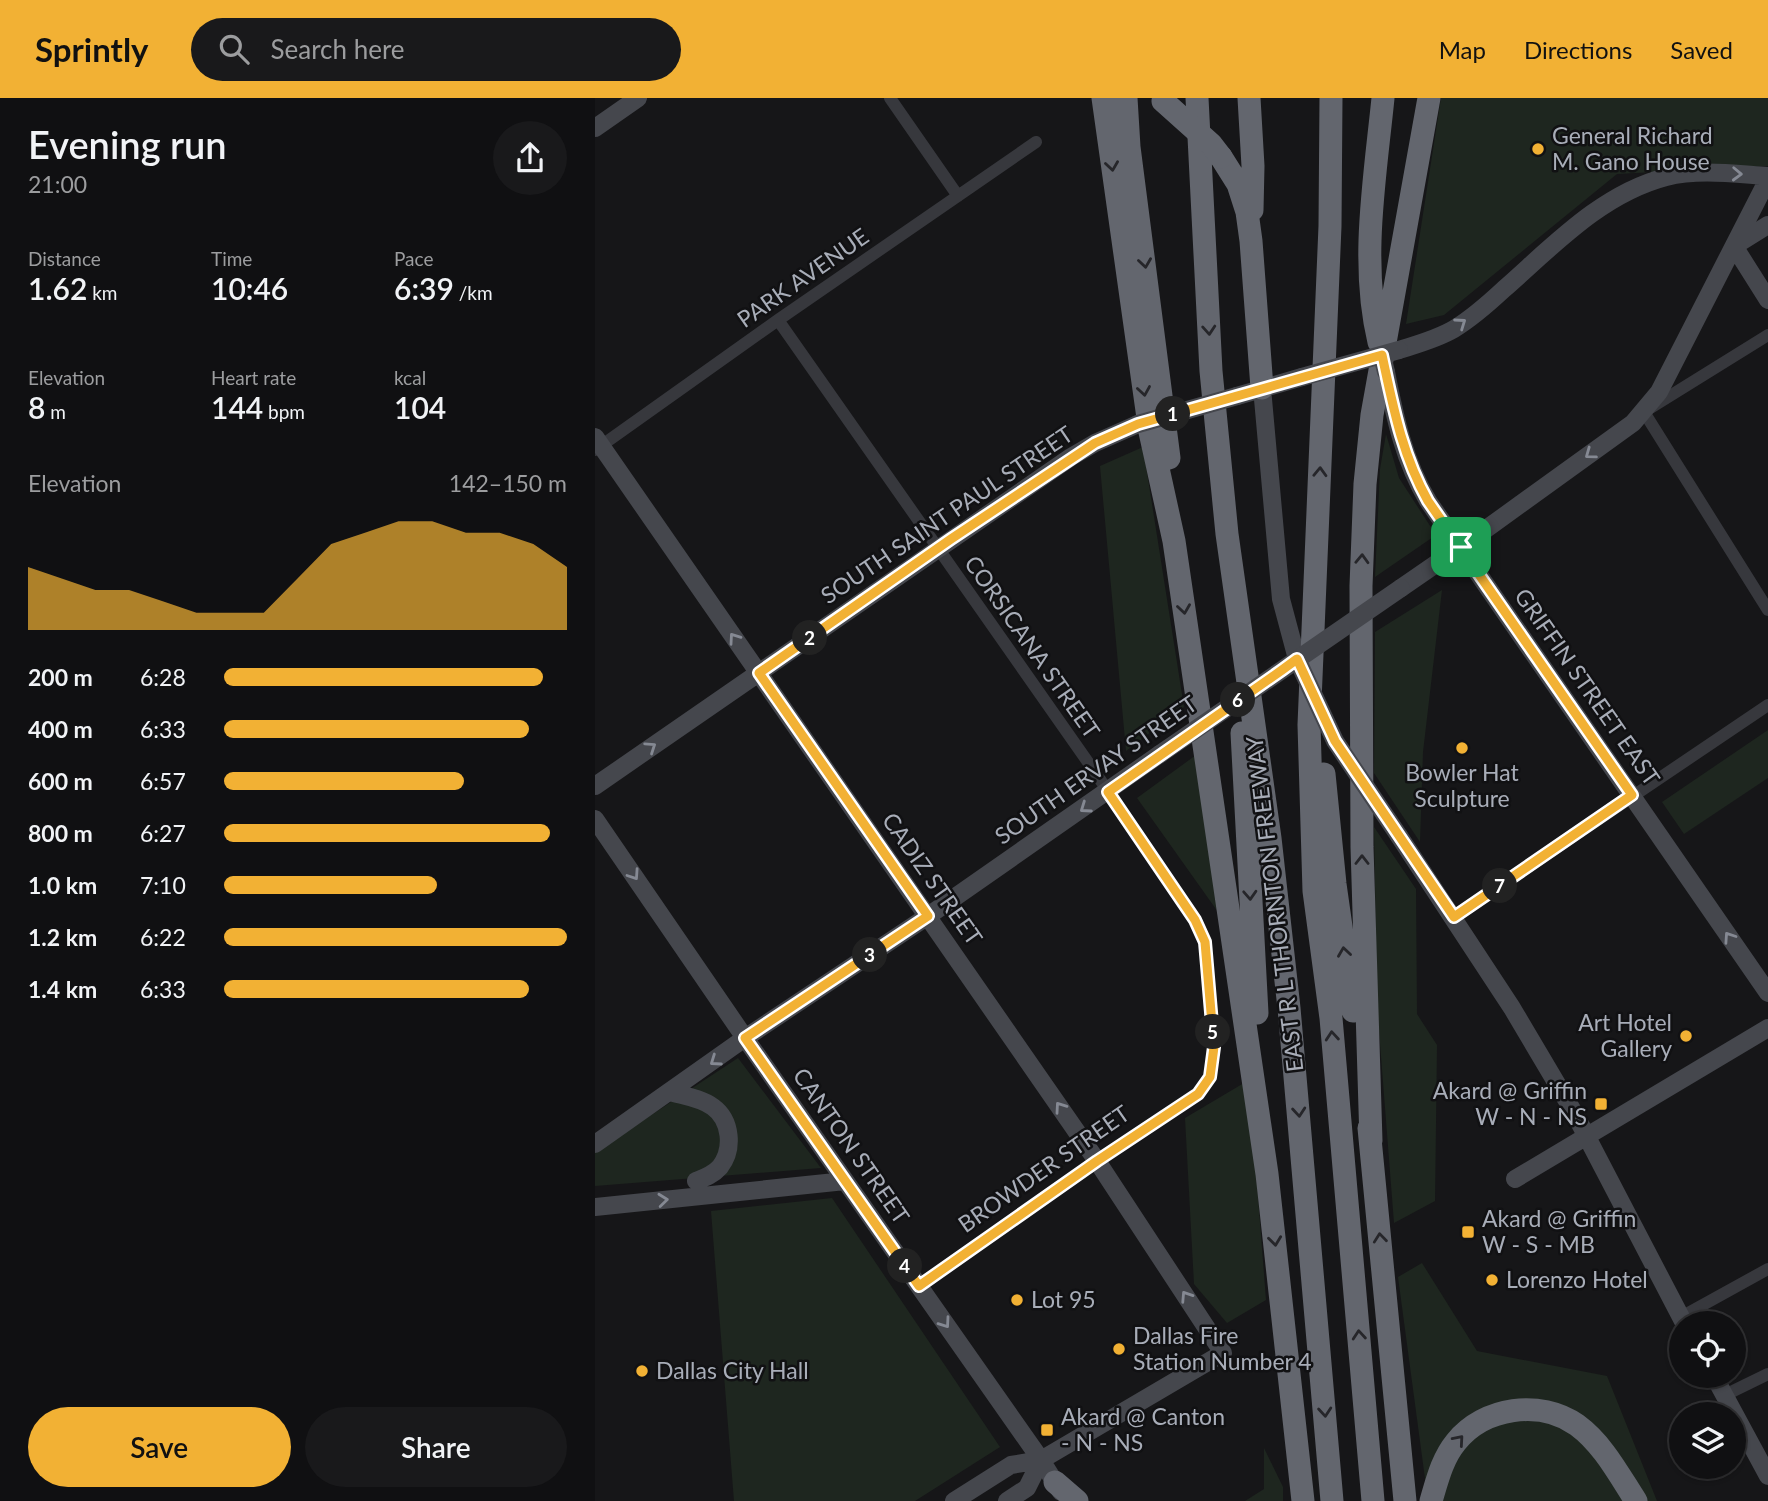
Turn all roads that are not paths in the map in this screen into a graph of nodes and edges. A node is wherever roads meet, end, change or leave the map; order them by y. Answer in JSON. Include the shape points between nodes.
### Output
{"nodes":[{"id":1,"x":638,"y":98,"type":"edge"},
{"id":2,"x":890,"y":98,"type":"edge"},
{"id":3,"x":1103,"y":98,"type":"edge"},
{"id":4,"x":1126,"y":98,"type":"edge"},
{"id":5,"x":1187,"y":98,"type":"edge"},
{"id":6,"x":1198,"y":98,"type":"edge"},
{"id":7,"x":1249,"y":98,"type":"edge"},
{"id":8,"x":1331,"y":98,"type":"edge"},
{"id":9,"x":1346,"y":98,"type":"edge"},
{"id":10,"x":1383,"y":98,"type":"edge"},
{"id":11,"x":1429,"y":98,"type":"edge"},
{"id":12,"x":1161,"y":100,"type":"edge"},
{"id":13,"x":595,"y":128,"type":"edge"},
{"id":14,"x":1036,"y":142,"type":"dead end"},
{"id":15,"x":1768,"y":177,"type":"edge"},
{"id":16,"x":958,"y":196,"type":"junction"},
{"id":17,"x":1768,"y":225,"type":"edge"},
{"id":18,"x":1330,"y":226,"type":"junction"},
{"id":19,"x":1203,"y":237,"type":"junction"},
{"id":20,"x":1251,"y":241,"type":"junction"},
{"id":21,"x":1734,"y":246,"type":"junction"},
{"id":22,"x":1768,"y":300,"type":"edge"},
{"id":23,"x":778,"y":320,"type":"junction"},
{"id":24,"x":1768,"y":335,"type":"edge"},
{"id":25,"x":1390,"y":352,"type":"junction"},
{"id":26,"x":1262,"y":388,"type":"junction"},
{"id":27,"x":1644,"y":412,"type":"junction"},
{"id":28,"x":597,"y":444,"type":"edge"},
{"id":29,"x":1227,"y":534,"type":"junction"},
{"id":30,"x":1174,"y":541,"type":"junction"},
{"id":31,"x":1461,"y":547,"type":"junction"},
{"id":32,"x":937,"y":549,"type":"junction"},
{"id":33,"x":1768,"y":610,"type":"edge"},
{"id":34,"x":1297,"y":659,"type":"junction"},
{"id":35,"x":759,"y":673,"type":"junction"},
{"id":36,"x":1768,"y":705,"type":"edge"},
{"id":37,"x":1309,"y":725,"type":"junction"},
{"id":38,"x":595,"y":786,"type":"edge"},
{"id":39,"x":1108,"y":792,"type":"junction"},
{"id":40,"x":1632,"y":795,"type":"junction"},
{"id":41,"x":595,"y":818,"type":"edge"},
{"id":42,"x":928,"y":916,"type":"junction"},
{"id":43,"x":1454,"y":917,"type":"junction"},
{"id":44,"x":1768,"y":993,"type":"edge"},
{"id":45,"x":1768,"y":1028,"type":"edge"},
{"id":46,"x":745,"y":1038,"type":"junction"},
{"id":47,"x":670,"y":1092,"type":"junction"},
{"id":48,"x":1198,"y":1094,"type":"joint"},
{"id":49,"x":1586,"y":1136,"type":"junction"},
{"id":50,"x":1371,"y":1141,"type":"junction"},
{"id":51,"x":595,"y":1144,"type":"edge"},
{"id":52,"x":1097,"y":1161,"type":"junction"},
{"id":53,"x":1267,"y":1174,"type":"junction"},
{"id":54,"x":1515,"y":1179,"type":"dead end"},
{"id":55,"x":845,"y":1181,"type":"junction"},
{"id":56,"x":762,"y":1190,"type":"junction"},
{"id":57,"x":595,"y":1207,"type":"edge"},
{"id":58,"x":1768,"y":1269,"type":"edge"},
{"id":59,"x":919,"y":1286,"type":"junction"},
{"id":60,"x":1678,"y":1311,"type":"edge"},
{"id":61,"x":1698,"y":1311,"type":"edge"},
{"id":62,"x":1768,"y":1374,"type":"edge"},
{"id":63,"x":1721,"y":1388,"type":"edge"},
{"id":64,"x":1725,"y":1395,"type":"junction"},
{"id":65,"x":1041,"y":1460,"type":"junction"},
{"id":66,"x":1768,"y":1476,"type":"edge"},
{"id":67,"x":1061,"y":1492,"type":"edge"},
{"id":68,"x":954,"y":1501,"type":"edge"},
{"id":69,"x":1007,"y":1501,"type":"edge"},
{"id":70,"x":1077,"y":1501,"type":"edge"},
{"id":71,"x":1303,"y":1501,"type":"edge"},
{"id":72,"x":1332,"y":1501,"type":"edge"},
{"id":73,"x":1373,"y":1501,"type":"edge"},
{"id":74,"x":1405,"y":1501,"type":"edge"},
{"id":75,"x":1431,"y":1501,"type":"edge"},
{"id":76,"x":1636,"y":1501,"type":"edge"}],
"edges":[{"from":1,"to":13,"type":"main road"},
{"from":2,"to":16,"type":"street"},
{"from":3,"to":30,"type":"highway","one_way":true,"via":[[1150,432]]},
{"from":4,"to":30,"type":"highway","one_way":true,"via":[[1172,479]]},
{"from":5,"to":19,"type":"highway"},
{"from":6,"to":19,"type":"highway","name":"EAST R L THORNTON FREEWAY"},
{"from":7,"to":20,"type":"highway"},
{"from":8,"to":18,"type":"highway","name":"EAST R L THORNTON FREEWAY"},
{"from":9,"to":18,"type":"highway"},
{"from":10,"to":25,"type":"highway","via":[[1370,241],[1371,291],[1375,325]]},
{"from":50,"to":11,"type":"highway","one_way":true,"via":[[1362,901],[1361,586],[1366,484],[1372,415]]},
{"from":12,"to":20,"type":"highway","bridge":true,"via":[[1221,157],[1238,184]]},
{"from":14,"to":16,"type":"street","name":"PARK AVENUE"},
{"from":15,"to":21,"type":"main road","name":"SOUTH ERVAY STREET"},
{"from":25,"to":15,"type":"main road","name":"SOUTH SAINT PAUL STREET","one_way":true,"via":[[1455,328],[1574,227],[1625,194],[1667,177],[1705,173]]},
{"from":16,"to":23,"type":"street","name":"PARK AVENUE"},
{"from":17,"to":21,"type":"main road"},
{"from":37,"to":18,"type":"highway","name":"EAST R L THORNTON FREEWAY","one_way":true},
{"from":19,"to":29,"type":"highway","name":"EAST R L THORNTON FREEWAY","one_way":true},
{"from":20,"to":26,"type":"highway"},
{"from":21,"to":22,"type":"main road"},
{"from":21,"to":27,"type":"main road","name":"SOUTH ERVAY STREET","via":[[1665,381]]},
{"from":23,"to":28,"type":"street","name":"PARK AVENUE"},
{"from":23,"to":32,"type":"street","name":"CORSICANA STREET"},
{"from":24,"to":27,"type":"street"},
{"from":25,"to":26,"type":"main road","name":"SOUTH SAINT PAUL STREET","bridge":true},
{"from":25,"to":31,"type":"main road","name":"GRIFFIN STREET EAST","bridge":true,"via":[[1388,386],[1415,478]]},
{"from":26,"to":32,"type":"main road","name":"SOUTH SAINT PAUL STREET","bridge":true,"via":[[1107,437]]},
{"from":26,"to":34,"type":"main road","via":[[1281,599]]},
{"from":27,"to":31,"type":"main road","name":"SOUTH ERVAY STREET","one_way":true},
{"from":27,"to":33,"type":"street"},
{"from":35,"to":28,"type":"main road","name":"CADIZ STREET","one_way":true},
{"from":29,"to":53,"type":"highway","one_way":true},
{"from":29,"to":72,"type":"highway","name":"EAST R L THORNTON FREEWAY","one_way":true,"via":[[1285,968]]},
{"from":30,"to":53,"type":"highway","one_way":true},
{"from":31,"to":34,"type":"main road","name":"SOUTH ERVAY STREET","bridge":true},
{"from":31,"to":40,"type":"main road","name":"GRIFFIN STREET EAST"},
{"from":32,"to":35,"type":"main road","name":"SOUTH SAINT PAUL STREET"},
{"from":32,"to":39,"type":"street","name":"CORSICANA STREET"},
{"from":34,"to":39,"type":"main road","name":"SOUTH ERVAY STREET","bridge":true},
{"from":34,"to":43,"type":"main road","bridge":true,"via":[[1335,741]]},
{"from":38,"to":35,"type":"main road","name":"SOUTH SAINT PAUL STREET","one_way":true},
{"from":35,"to":42,"type":"main road","name":"CADIZ STREET"},
{"from":36,"to":40,"type":"street"},
{"from":50,"to":37,"type":"highway","one_way":true,"via":[[1323,770]]},
{"from":73,"to":37,"type":"highway","name":"EAST R L THORNTON FREEWAY","one_way":true,"via":[[1332,1030],[1314,891]]},
{"from":39,"to":42,"type":"main road","name":"SOUTH ERVAY STREET","one_way":true},
{"from":39,"to":48,"type":"street","name":"CORSICANA STREET","via":[[1195,920],[1205,942],[1214,1047],[1210,1077]]},
{"from":40,"to":43,"type":"street"},
{"from":44,"to":40,"type":"main road","name":"GRIFFIN STREET EAST","one_way":true},
{"from":41,"to":46,"type":"main road","name":"CANTON STREET","one_way":true},
{"from":42,"to":46,"type":"main road","name":"SOUTH ERVAY STREET"},
{"from":52,"to":42,"type":"main road","name":"CADIZ STREET","one_way":true},
{"from":43,"to":49,"type":"main road"},
{"from":45,"to":49,"type":"main road"},
{"from":46,"to":47,"type":"main road","name":"SOUTH ERVAY STREET","one_way":true},
{"from":46,"to":55,"type":"main road","name":"CANTON STREET"},
{"from":47,"to":51,"type":"main road","name":"SOUTH ERVAY STREET"},
{"from":47,"to":56,"type":"main road","via":[[708,1104],[724,1119],[727,1153],[720,1167],[695,1181]]},
{"from":48,"to":52,"type":"street","name":"BROWDER STREET"},
{"from":49,"to":54,"type":"main road"},
{"from":49,"to":60,"type":"main road"},
{"from":74,"to":50,"type":"highway","one_way":true},
{"from":52,"to":59,"type":"street","name":"BROWDER STREET"},
{"from":65,"to":52,"type":"main road","name":"CADIZ STREET","one_way":true,"via":[[1223,1353]]},
{"from":53,"to":71,"type":"highway","one_way":true},
{"from":55,"to":56,"type":"main road"},
{"from":55,"to":59,"type":"main road","name":"CANTON STREET"},
{"from":57,"to":56,"type":"main road","one_way":true},
{"from":58,"to":61,"type":"street"},
{"from":59,"to":65,"type":"main road","name":"CANTON STREET","one_way":true},
{"from":62,"to":64,"type":"street"},
{"from":63,"to":64,"type":"main road"},
{"from":64,"to":66,"type":"main road"},
{"from":65,"to":67,"type":"main road","name":"CANTON STREET"},
{"from":65,"to":68,"type":"main road","via":[[1011,1465]]},
{"from":65,"to":69,"type":"main road","via":[[1027,1488]]},
{"from":67,"to":70,"type":"highway"},
{"from":75,"to":76,"type":"highway","one_way":true,"via":[[1442,1465],[1456,1442],[1491,1416],[1512,1410],[1542,1410],[1561,1416],[1587,1435]]}]}
